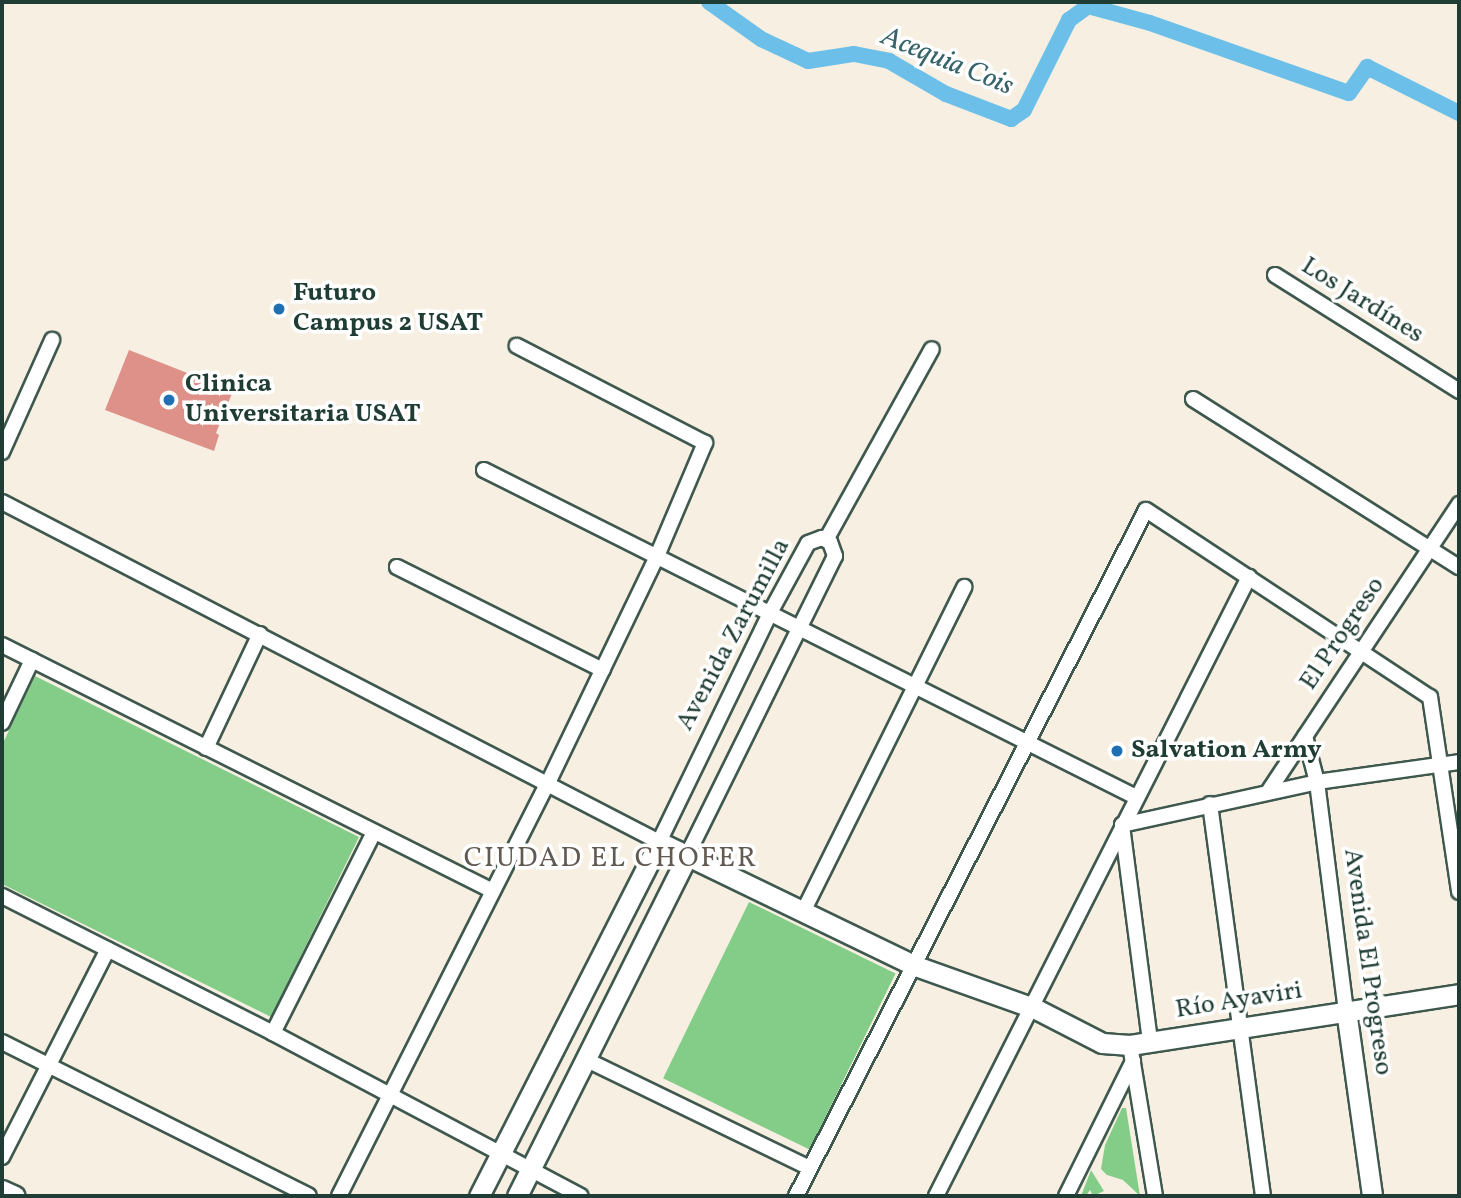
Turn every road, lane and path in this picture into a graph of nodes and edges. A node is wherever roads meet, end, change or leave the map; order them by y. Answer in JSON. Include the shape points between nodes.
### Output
{"nodes":[{"id":1,"x":1275,"y":275,"type":"dead end"},
{"id":2,"x":52,"y":340,"type":"dead end"},
{"id":3,"x":517,"y":346,"type":"dead end"},
{"id":4,"x":932,"y":349,"type":"dead end"},
{"id":5,"x":1459,"y":390,"type":"edge"},
{"id":6,"x":1193,"y":398,"type":"dead end"},
{"id":7,"x":2,"y":452,"type":"edge"},
{"id":8,"x":484,"y":470,"type":"dead end"},
{"id":9,"x":2,"y":502,"type":"edge"},
{"id":10,"x":1459,"y":504,"type":"edge"},
{"id":11,"x":827,"y":540,"type":"junction"},
{"id":12,"x":1431,"y":547,"type":"junction"},
{"id":13,"x":657,"y":556,"type":"junction"},
{"id":14,"x":397,"y":567,"type":"dead end"},
{"id":15,"x":1459,"y":567,"type":"edge"},
{"id":16,"x":1249,"y":577,"type":"junction"},
{"id":17,"x":964,"y":587,"type":"dead end"},
{"id":18,"x":771,"y":611,"type":"junction"},
{"id":19,"x":801,"y":627,"type":"junction"},
{"id":20,"x":260,"y":634,"type":"junction"},
{"id":21,"x":2,"y":645,"type":"edge"},
{"id":22,"x":1361,"y":652,"type":"junction"},
{"id":23,"x":32,"y":660,"type":"junction"},
{"id":24,"x":603,"y":670,"type":"junction"},
{"id":25,"x":916,"y":687,"type":"junction"},
{"id":26,"x":2,"y":723,"type":"edge"},
{"id":27,"x":1305,"y":736,"type":"junction"},
{"id":28,"x":1027,"y":743,"type":"junction"},
{"id":29,"x":206,"y":748,"type":"junction"},
{"id":30,"x":1459,"y":762,"type":"edge"},
{"id":31,"x":1440,"y":765,"type":"junction"},
{"id":32,"x":1317,"y":782,"type":"junction"},
{"id":33,"x":547,"y":785,"type":"junction"},
{"id":34,"x":1268,"y":792,"type":"junction"},
{"id":35,"x":1136,"y":797,"type":"junction"},
{"id":36,"x":1210,"y":804,"type":"junction"},
{"id":37,"x":1122,"y":825,"type":"junction"},
{"id":38,"x":374,"y":832,"type":"junction"},
{"id":39,"x":659,"y":842,"type":"junction"},
{"id":40,"x":687,"y":856,"type":"junction"},
{"id":41,"x":493,"y":891,"type":"junction"},
{"id":42,"x":1459,"y":892,"type":"edge"},
{"id":43,"x":2,"y":896,"type":"edge"},
{"id":44,"x":803,"y":912,"type":"junction"},
{"id":45,"x":108,"y":949,"type":"junction"},
{"id":46,"x":913,"y":965,"type":"junction"},
{"id":47,"x":1459,"y":994,"type":"edge"},
{"id":48,"x":1034,"y":1008,"type":"junction"},
{"id":49,"x":1346,"y":1010,"type":"junction"},
{"id":50,"x":1240,"y":1027,"type":"junction"},
{"id":51,"x":273,"y":1032,"type":"junction"},
{"id":52,"x":1150,"y":1041,"type":"junction"},
{"id":53,"x":2,"y":1042,"type":"edge"},
{"id":54,"x":1131,"y":1053,"type":"junction"},
{"id":55,"x":585,"y":1059,"type":"junction"},
{"id":56,"x":48,"y":1065,"type":"junction"},
{"id":57,"x":389,"y":1095,"type":"junction"},
{"id":58,"x":500,"y":1154,"type":"junction"},
{"id":59,"x":2,"y":1157,"type":"edge"},
{"id":60,"x":809,"y":1168,"type":"junction"},
{"id":61,"x":530,"y":1171,"type":"junction"},
{"id":62,"x":2,"y":1190,"type":"edge"},
{"id":63,"x":15,"y":1196,"type":"edge"},
{"id":64,"x":309,"y":1196,"type":"edge"},
{"id":65,"x":339,"y":1196,"type":"edge"},
{"id":66,"x":479,"y":1196,"type":"edge"},
{"id":67,"x":517,"y":1196,"type":"edge"},
{"id":68,"x":581,"y":1196,"type":"edge"},
{"id":69,"x":796,"y":1196,"type":"edge"},
{"id":70,"x":936,"y":1196,"type":"edge"},
{"id":71,"x":1066,"y":1196,"type":"edge"},
{"id":72,"x":1155,"y":1196,"type":"edge"},
{"id":73,"x":1264,"y":1196,"type":"edge"},
{"id":74,"x":1372,"y":1196,"type":"edge"}],
"edges":[{"from":1,"to":5,"type":"street","name":"Los Jardínes"},
{"from":2,"to":7,"type":"street"},
{"from":3,"to":13,"type":"street","via":[[705,443]]},
{"from":4,"to":11,"type":"street"},
{"from":6,"to":12,"type":"street"},
{"from":8,"to":13,"type":"street"},
{"from":9,"to":20,"type":"street"},
{"from":10,"to":12,"type":"street","name":"El Progreso"},
{"from":11,"to":18,"type":"street","name":"Avenida Zarumilla","via":[[808,543]]},
{"from":11,"to":19,"type":"street","name":"Avenida Zarumilla","via":[[835,556]]},
{"from":12,"to":15,"type":"street"},
{"from":12,"to":22,"type":"street","name":"El Progreso"},
{"from":13,"to":18,"type":"street"},
{"from":13,"to":24,"type":"street"},
{"from":14,"to":24,"type":"street"},
{"from":16,"to":22,"type":"street"},
{"from":16,"to":28,"type":"street","via":[[1146,510]]},
{"from":16,"to":35,"type":"street"},
{"from":17,"to":25,"type":"street"},
{"from":18,"to":19,"type":"street"},
{"from":18,"to":39,"type":"street","name":"Avenida Zarumilla"},
{"from":19,"to":25,"type":"street"},
{"from":19,"to":40,"type":"street","name":"Avenida Zarumilla"},
{"from":20,"to":29,"type":"street"},
{"from":20,"to":33,"type":"street"},
{"from":21,"to":23,"type":"street"},
{"from":22,"to":27,"type":"street","name":"El Progreso"},
{"from":22,"to":31,"type":"street","via":[[1430,697]]},
{"from":23,"to":26,"type":"street"},
{"from":23,"to":29,"type":"street"},
{"from":24,"to":33,"type":"street"},
{"from":25,"to":28,"type":"street"},
{"from":25,"to":44,"type":"street"},
{"from":27,"to":32,"type":"street","name":"Avenida El Progreso"},
{"from":27,"to":34,"type":"street","name":"El Progreso"},
{"from":28,"to":35,"type":"street"},
{"from":28,"to":46,"type":"street"},
{"from":29,"to":38,"type":"street"},
{"from":30,"to":31,"type":"street"},
{"from":31,"to":32,"type":"street"},
{"from":31,"to":42,"type":"street"},
{"from":32,"to":34,"type":"street"},
{"from":32,"to":49,"type":"street","name":"Avenida El Progreso"},
{"from":33,"to":39,"type":"street"},
{"from":33,"to":41,"type":"street"},
{"from":34,"to":36,"type":"street"},
{"from":35,"to":37,"type":"street"},
{"from":36,"to":37,"type":"street"},
{"from":36,"to":50,"type":"street"},
{"from":37,"to":48,"type":"street"},
{"from":37,"to":52,"type":"street"},
{"from":38,"to":41,"type":"street"},
{"from":38,"to":51,"type":"street"},
{"from":39,"to":40,"type":"street","name":"Río Ayaviri"},
{"from":39,"to":58,"type":"street","name":"Avenida Zarumilla"},
{"from":40,"to":44,"type":"street","name":"Río Ayaviri"},
{"from":40,"to":55,"type":"street","name":"Avenida Zarumilla"},
{"from":41,"to":57,"type":"street"},
{"from":43,"to":45,"type":"street"},
{"from":44,"to":46,"type":"street","name":"Río Ayaviri"},
{"from":45,"to":51,"type":"street"},
{"from":45,"to":56,"type":"street"},
{"from":46,"to":48,"type":"street","name":"Río Ayaviri"},
{"from":46,"to":60,"type":"street"},
{"from":47,"to":49,"type":"street","name":"Río Ayaviri"},
{"from":48,"to":54,"type":"street","name":"Río Ayaviri","via":[[1101,1043]]},
{"from":48,"to":70,"type":"street"},
{"from":49,"to":50,"type":"street","name":"Río Ayaviri"},
{"from":49,"to":74,"type":"street","name":"Avenida El Progreso"},
{"from":50,"to":52,"type":"street","name":"Río Ayaviri"},
{"from":50,"to":73,"type":"street"},
{"from":51,"to":57,"type":"street"},
{"from":52,"to":54,"type":"street","name":"Río Ayaviri"},
{"from":53,"to":56,"type":"street"},
{"from":54,"to":71,"type":"street"},
{"from":54,"to":72,"type":"street"},
{"from":55,"to":60,"type":"street"},
{"from":55,"to":61,"type":"street","name":"Avenida Zarumilla"},
{"from":56,"to":59,"type":"street"},
{"from":56,"to":64,"type":"street"},
{"from":57,"to":58,"type":"street"},
{"from":57,"to":65,"type":"street"},
{"from":58,"to":61,"type":"street"},
{"from":58,"to":66,"type":"street","name":"Avenida Zarumilla"},
{"from":60,"to":69,"type":"street"},
{"from":61,"to":67,"type":"street","name":"Avenida Zarumilla"},
{"from":61,"to":68,"type":"street"},
{"from":62,"to":63,"type":"street"}]}
